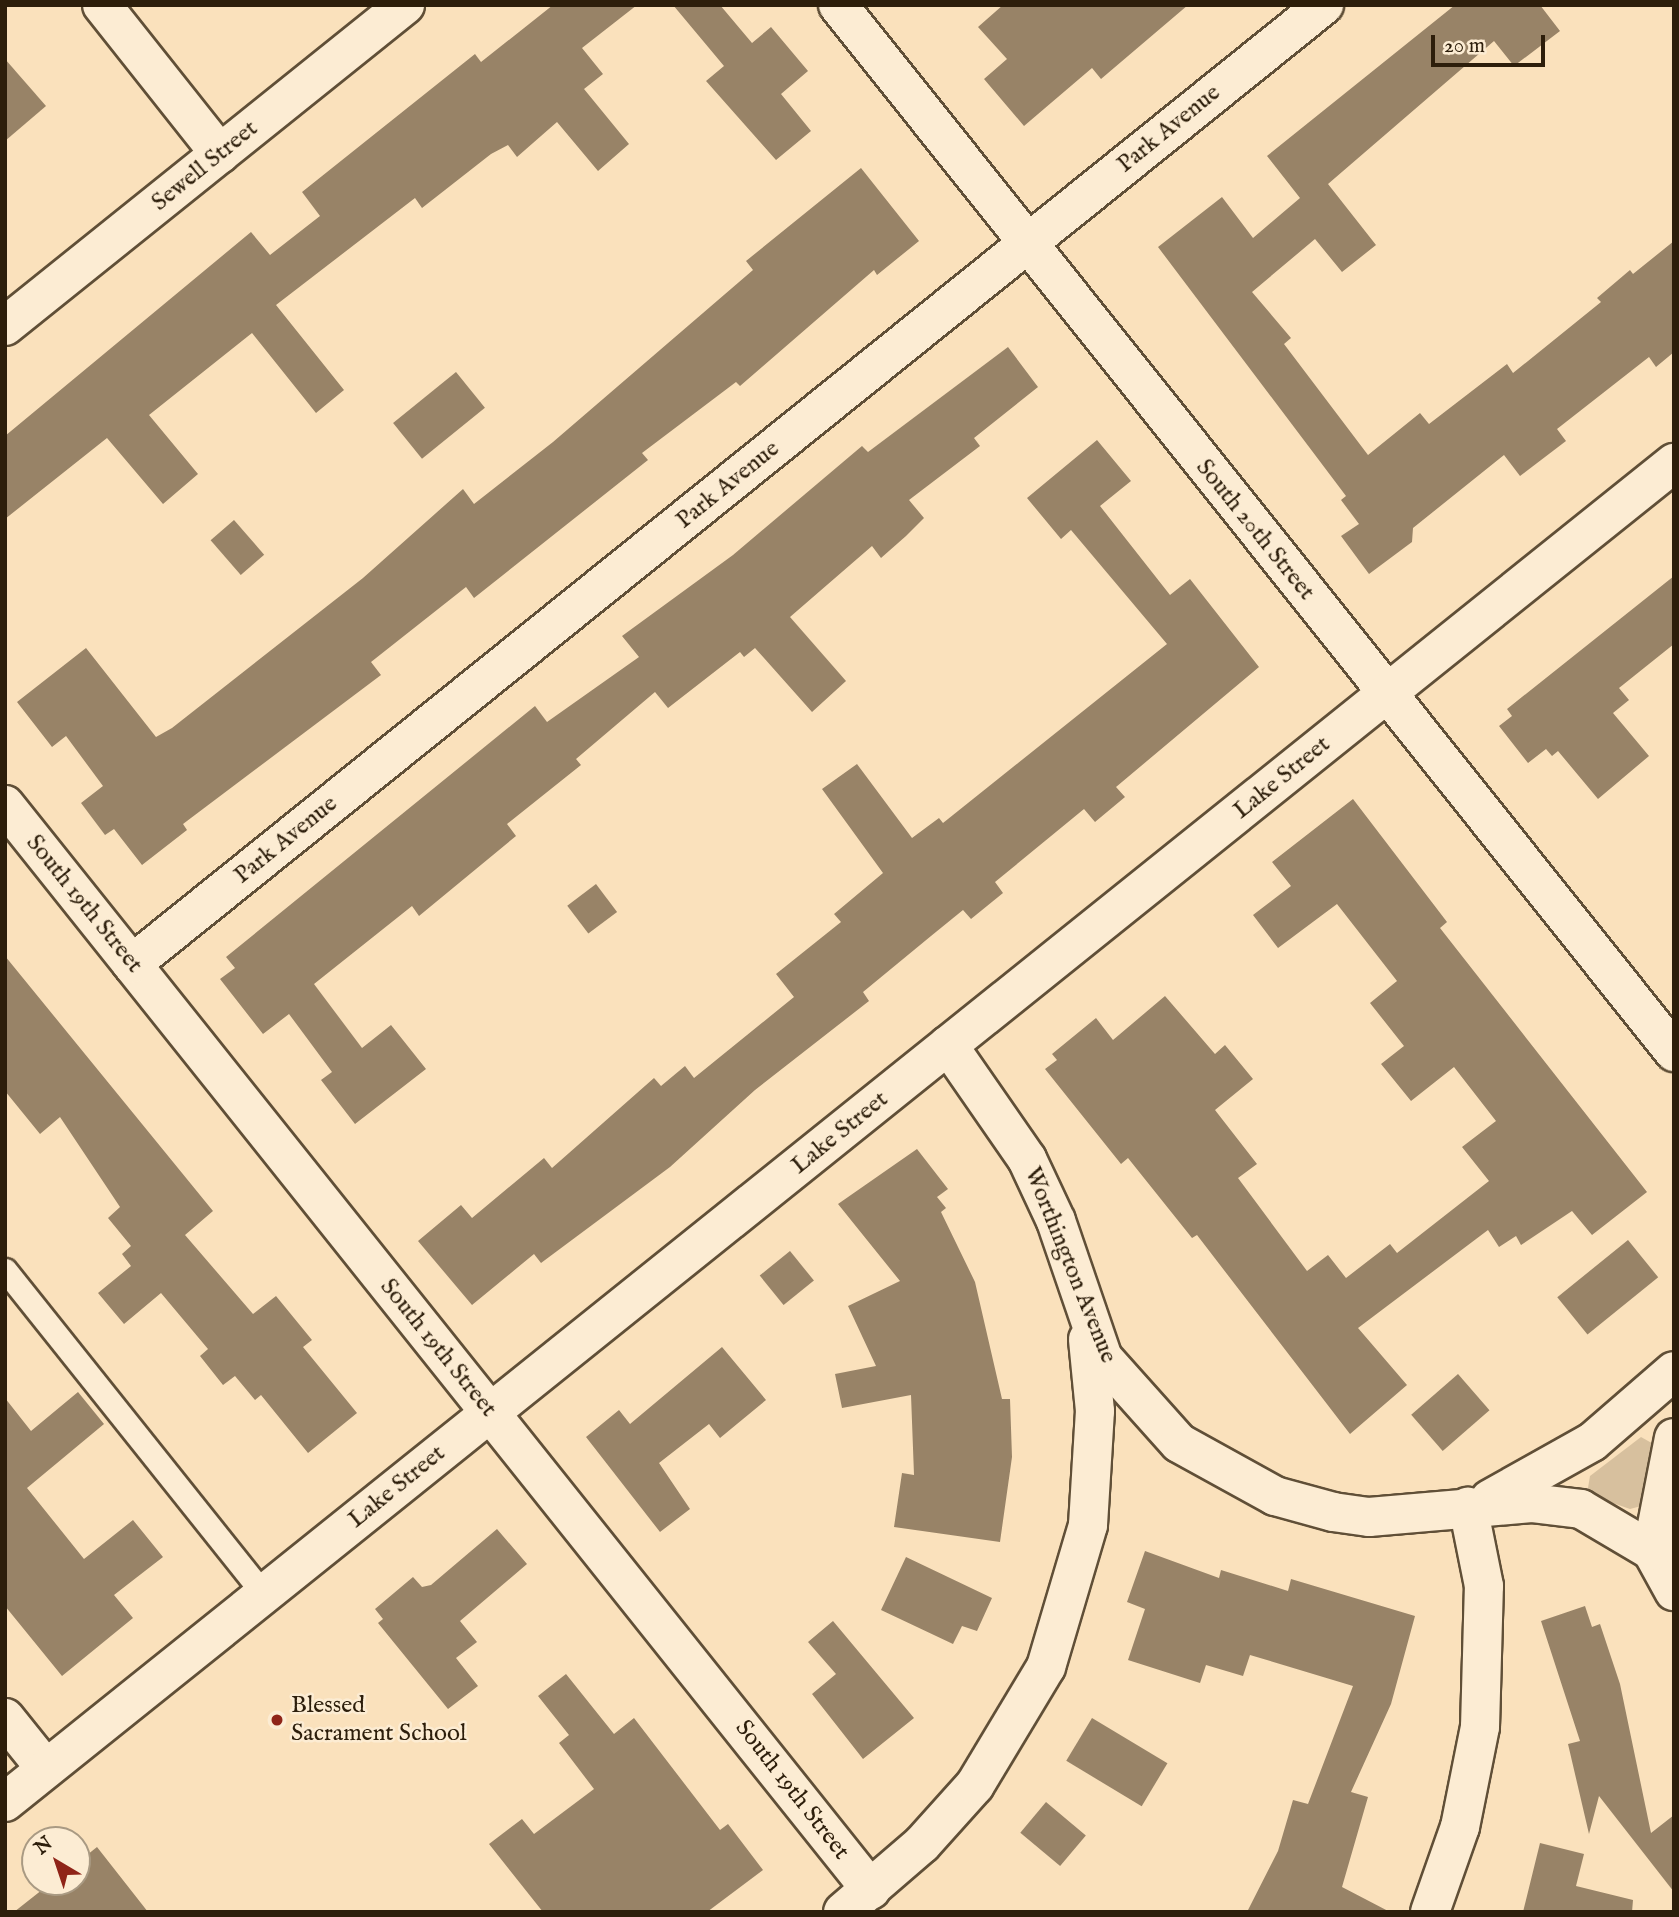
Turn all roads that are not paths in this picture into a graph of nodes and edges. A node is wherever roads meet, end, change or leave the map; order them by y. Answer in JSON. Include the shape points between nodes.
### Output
{"nodes":[{"id":1,"x":102,"y":5,"type":"edge"},
{"id":2,"x":405,"y":5,"type":"edge"},
{"id":3,"x":838,"y":5,"type":"edge"},
{"id":4,"x":1324,"y":5,"type":"edge"},
{"id":5,"x":220,"y":154,"type":"junction"},
{"id":6,"x":1027,"y":244,"type":"junction"},
{"id":7,"x":5,"y":326,"type":"edge"},
{"id":8,"x":1674,"y":463,"type":"edge"},
{"id":9,"x":1386,"y":694,"type":"junction"},
{"id":10,"x":5,"y":805,"type":"edge"},
{"id":11,"x":132,"y":964,"type":"junction"},
{"id":12,"x":948,"y":1045,"type":"junction"},
{"id":13,"x":1674,"y":1052,"type":"edge"},
{"id":14,"x":5,"y":1270,"type":"edge"},
{"id":15,"x":1081,"y":1306,"type":"junction"},
{"id":16,"x":1674,"y":1371,"type":"edge"},
{"id":17,"x":489,"y":1414,"type":"junction"},
{"id":18,"x":1674,"y":1438,"type":"edge"},
{"id":19,"x":1468,"y":1507,"type":"junction"},
{"id":20,"x":1652,"y":1551,"type":"junction"},
{"id":21,"x":1674,"y":1591,"type":"edge"},
{"id":22,"x":264,"y":1595,"type":"junction"},
{"id":23,"x":5,"y":1718,"type":"edge"},
{"id":24,"x":46,"y":1769,"type":"junction"},
{"id":25,"x":5,"y":1802,"type":"edge"},
{"id":26,"x":857,"y":1901,"type":"edge"},
{"id":27,"x":1430,"y":1912,"type":"edge"}],
"edges":[{"from":1,"to":5,"type":"street"},
{"from":2,"to":5,"type":"street","name":"Sewell Street"},
{"from":3,"to":6,"type":"street","name":"South 20th Street"},
{"from":4,"to":6,"type":"street","name":"Park Avenue"},
{"from":5,"to":7,"type":"street","name":"Sewell Street"},
{"from":6,"to":9,"type":"street","name":"South 20th Street"},
{"from":6,"to":11,"type":"street","name":"Park Avenue"},
{"from":8,"to":9,"type":"street","name":"Lake Street"},
{"from":9,"to":12,"type":"street","name":"Lake Street"},
{"from":9,"to":13,"type":"street","name":"South 20th Street"},
{"from":10,"to":11,"type":"street","name":"South 19th Street"},
{"from":11,"to":17,"type":"street","name":"South 19th Street"},
{"from":12,"to":15,"type":"street","name":"Worthington Avenue","via":[[1027,1159],[1056,1221]]},
{"from":12,"to":17,"type":"street","name":"Lake Street"},
{"from":14,"to":22,"type":"lane"},
{"from":15,"to":19,"type":"street","name":"Worthington Avenue","via":[[1103,1359],[1135,1401],[1179,1443],[1230,1476],[1275,1496],[1357,1515]]},
{"from":15,"to":26,"type":"street","via":[[1094,1388],[1094,1457],[1073,1592],[1046,1667],[1006,1739],[922,1844]]},
{"from":16,"to":19,"type":"street","via":[[1591,1442]]},
{"from":17,"to":22,"type":"street","name":"Lake Street"},
{"from":17,"to":26,"type":"street","name":"South 19th Street"},
{"from":18,"to":20,"type":"street"},
{"from":19,"to":20,"type":"street","name":"Worthington Avenue","via":[[1531,1503],[1581,1509]]},
{"from":19,"to":27,"type":"street","via":[[1484,1586],[1480,1727],[1460,1827]]},
{"from":20,"to":21,"type":"street"},
{"from":22,"to":24,"type":"street","name":"Lake Street"},
{"from":23,"to":24,"type":"street"},
{"from":24,"to":25,"type":"street","name":"Lake Street"}]}
